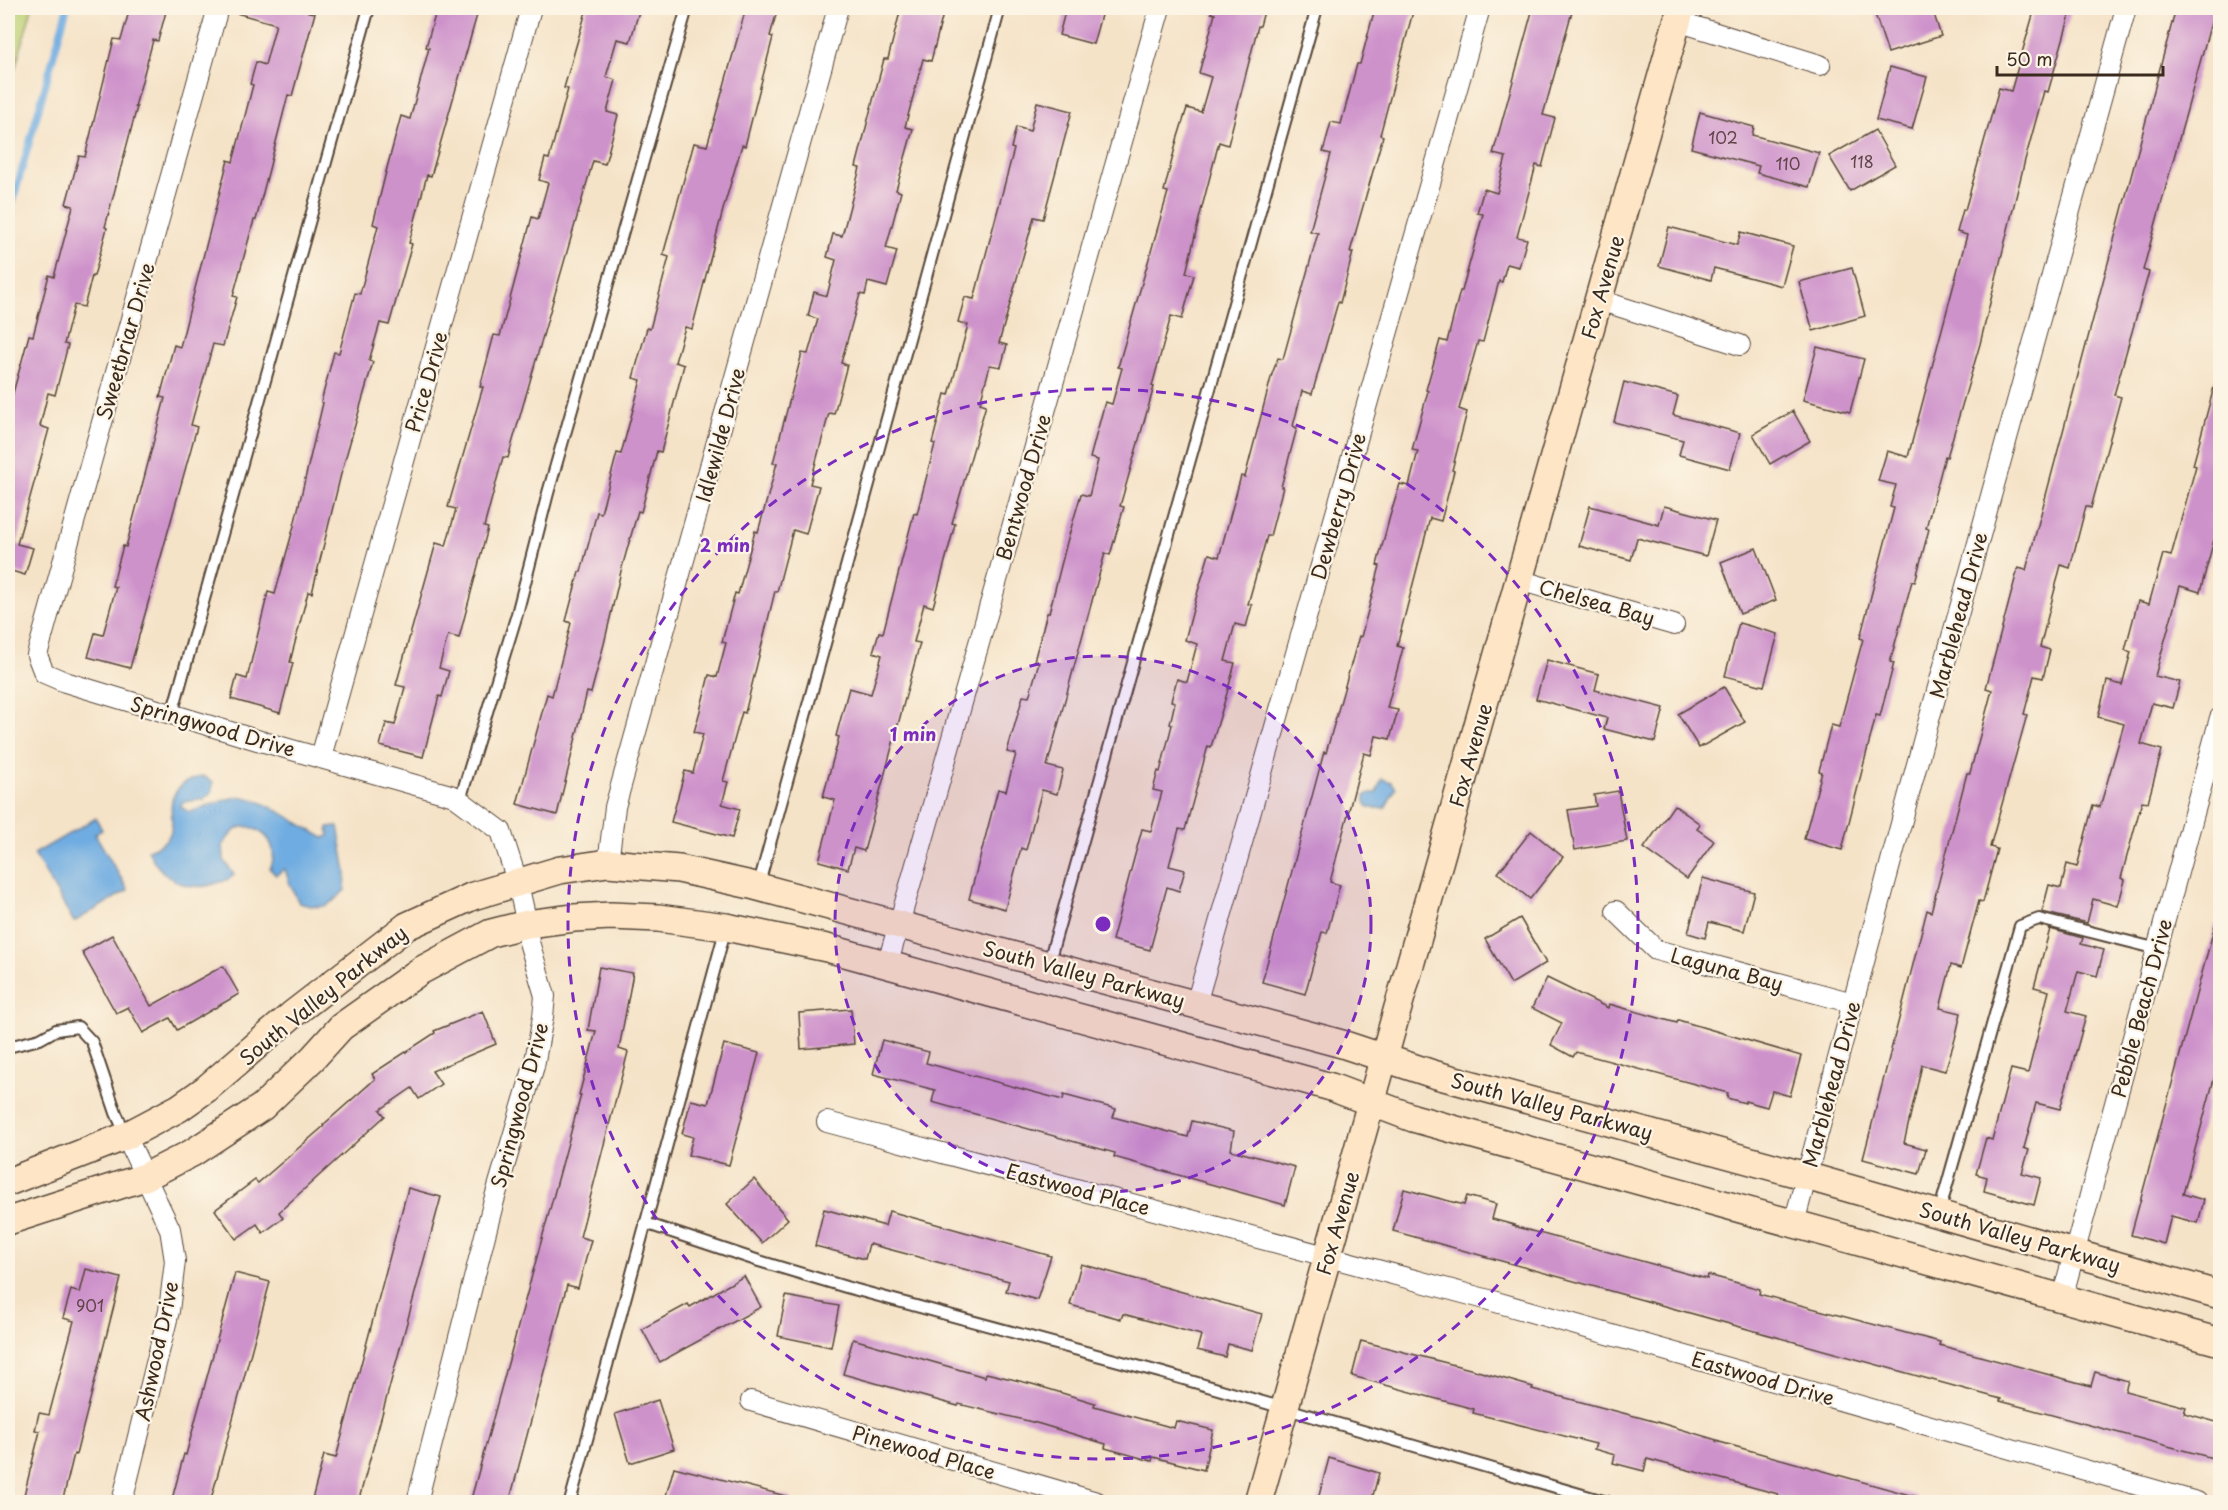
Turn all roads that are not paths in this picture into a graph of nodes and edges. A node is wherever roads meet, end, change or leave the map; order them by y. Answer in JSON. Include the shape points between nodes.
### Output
{"nodes":[{"id":1,"x":218,"y":8,"type":"edge"},
{"id":2,"x":369,"y":8,"type":"edge"},
{"id":3,"x":531,"y":8,"type":"edge"},
{"id":4,"x":687,"y":8,"type":"edge"},
{"id":5,"x":838,"y":8,"type":"edge"},
{"id":6,"x":1000,"y":8,"type":"edge"},
{"id":7,"x":1160,"y":8,"type":"edge"},
{"id":8,"x":1317,"y":8,"type":"edge"},
{"id":9,"x":1480,"y":8,"type":"edge"},
{"id":10,"x":2126,"y":8,"type":"edge"},
{"id":11,"x":1679,"y":14,"type":"edge"},
{"id":12,"x":1820,"y":65,"type":"dead end"},
{"id":13,"x":1599,"y":300,"type":"junction"},
{"id":14,"x":1740,"y":345,"type":"dead end"},
{"id":15,"x":1520,"y":580,"type":"junction"},
{"id":16,"x":1674,"y":625,"type":"dead end"},
{"id":17,"x":45,"y":673,"type":"joint"},
{"id":18,"x":172,"y":714,"type":"junction"},
{"id":19,"x":2220,"y":718,"type":"edge"},
{"id":20,"x":321,"y":757,"type":"junction"},
{"id":21,"x":460,"y":800,"type":"junction"},
{"id":22,"x":608,"y":863,"type":"junction"},
{"id":23,"x":518,"y":884,"type":"junction"},
{"id":24,"x":758,"y":887,"type":"junction"},
{"id":25,"x":1616,"y":911,"type":"dead end"},
{"id":26,"x":527,"y":924,"type":"junction"},
{"id":27,"x":898,"y":925,"type":"junction"},
{"id":28,"x":726,"y":927,"type":"junction"},
{"id":29,"x":2158,"y":949,"type":"junction"},
{"id":30,"x":1048,"y":965,"type":"junction"},
{"id":31,"x":887,"y":966,"type":"junction"},
{"id":32,"x":1853,"y":1003,"type":"junction"},
{"id":33,"x":1196,"y":1004,"type":"junction"},
{"id":34,"x":8,"y":1047,"type":"edge"},
{"id":35,"x":1384,"y":1058,"type":"junction"},
{"id":36,"x":1371,"y":1102,"type":"junction"},
{"id":37,"x":828,"y":1122,"type":"dead end"},
{"id":38,"x":126,"y":1136,"type":"junction"},
{"id":39,"x":1806,"y":1176,"type":"junction"},
{"id":40,"x":145,"y":1177,"type":"junction"},
{"id":41,"x":8,"y":1182,"type":"edge"},
{"id":42,"x":1939,"y":1214,"type":"junction"},
{"id":43,"x":8,"y":1221,"type":"edge"},
{"id":44,"x":645,"y":1223,"type":"junction"},
{"id":45,"x":1794,"y":1223,"type":"junction"},
{"id":46,"x":2075,"y":1253,"type":"junction"},
{"id":47,"x":1328,"y":1256,"type":"junction"},
{"id":48,"x":2220,"y":1295,"type":"edge"},
{"id":49,"x":2062,"y":1298,"type":"junction"},
{"id":50,"x":2220,"y":1342,"type":"edge"},
{"id":51,"x":751,"y":1401,"type":"dead end"},
{"id":52,"x":1285,"y":1409,"type":"junction"},
{"id":53,"x":122,"y":1503,"type":"edge"},
{"id":54,"x":417,"y":1503,"type":"edge"},
{"id":55,"x":570,"y":1503,"type":"edge"},
{"id":56,"x":1098,"y":1503,"type":"edge"},
{"id":57,"x":1258,"y":1503,"type":"edge"},
{"id":58,"x":1607,"y":1503,"type":"edge"},
{"id":59,"x":2197,"y":1503,"type":"edge"}],
"edges":[{"from":1,"to":17,"type":"street","name":"Sweetbriar Drive","via":[[38,655]]},
{"from":2,"to":18,"type":"lane"},
{"from":3,"to":20,"type":"street","name":"Price Drive"},
{"from":4,"to":21,"type":"lane","via":[[517,614]]},
{"from":5,"to":22,"type":"street","name":"Idlewilde Drive","via":[[615,807]]},
{"from":6,"to":24,"type":"lane"},
{"from":7,"to":27,"type":"street","name":"Bentwood Drive"},
{"from":8,"to":30,"type":"lane"},
{"from":9,"to":33,"type":"street","name":"Dewberry Drive"},
{"from":10,"to":32,"type":"street","name":"Marblehead Drive"},
{"from":11,"to":12,"type":"street"},
{"from":11,"to":13,"type":"main road","name":"Fox Avenue"},
{"from":13,"to":14,"type":"street"},
{"from":13,"to":15,"type":"main road","name":"Fox Avenue"},
{"from":15,"to":16,"type":"street","name":"Chelsea Bay"},
{"from":15,"to":35,"type":"main road","name":"Fox Avenue"},
{"from":17,"to":18,"type":"street","name":"Springwood Drive"},
{"from":18,"to":20,"type":"street","name":"Springwood Drive"},
{"from":19,"to":29,"type":"street","name":"Pebble Beach Drive"},
{"from":20,"to":21,"type":"street","name":"Springwood Drive"},
{"from":21,"to":23,"type":"street","name":"Springwood Drive","via":[[501,831]]},
{"from":22,"to":23,"type":"main road","name":"South Valley Parkway","via":[[560,870]]},
{"from":22,"to":24,"type":"main road","name":"South Valley Parkway","via":[[679,869]]},
{"from":23,"to":26,"type":"street","name":"Springwood Drive"},
{"from":23,"to":38,"type":"main road","name":"South Valley Parkway","via":[[473,896],[407,926],[293,1014],[206,1089]]},
{"from":24,"to":27,"type":"main road","name":"South Valley Parkway"},
{"from":25,"to":32,"type":"street","name":"Laguna Bay","via":[[1656,950]]},
{"from":26,"to":28,"type":"main road","name":"South Valley Parkway","via":[[611,916]]},
{"from":26,"to":40,"type":"main road","name":"South Valley Parkway","via":[[491,933],[398,985],[341,1027],[262,1107],[192,1153]]},
{"from":26,"to":54,"type":"street","name":"Springwood Drive","via":[[545,996],[534,1066],[493,1204]]},
{"from":27,"to":30,"type":"main road","name":"South Valley Parkway"},
{"from":27,"to":31,"type":"street","name":"Bentwood Drive"},
{"from":28,"to":31,"type":"main road","name":"South Valley Parkway","via":[[827,948]]},
{"from":28,"to":44,"type":"lane"},
{"from":29,"to":42,"type":"lane","via":[[2039,919],[2020,926]]},
{"from":29,"to":46,"type":"street","name":"Pebble Beach Drive"},
{"from":30,"to":33,"type":"main road","name":"South Valley Parkway"},
{"from":31,"to":36,"type":"main road","name":"South Valley Parkway"},
{"from":32,"to":39,"type":"street","name":"Marblehead Drive"},
{"from":33,"to":35,"type":"main road","name":"South Valley Parkway"},
{"from":34,"to":38,"type":"lane","via":[[40,1039],[56,1030],[78,1027],[92,1042]]},
{"from":35,"to":36,"type":"main road","name":"Fox Avenue"},
{"from":35,"to":39,"type":"main road","name":"South Valley Parkway"},
{"from":36,"to":45,"type":"main road","name":"South Valley Parkway","via":[[1413,1118]]},
{"from":36,"to":47,"type":"main road","name":"Fox Avenue"},
{"from":37,"to":47,"type":"street","name":"Eastwood Place"},
{"from":38,"to":40,"type":"street","name":"Ashwood Drive"},
{"from":38,"to":41,"type":"main road","name":"South Valley Parkway"},
{"from":39,"to":42,"type":"main road","name":"South Valley Parkway"},
{"from":39,"to":45,"type":"street","name":"Marblehead Drive"},
{"from":40,"to":43,"type":"main road","name":"South Valley Parkway"},
{"from":40,"to":53,"type":"street","name":"Ashwood Drive","via":[[170,1229],[175,1261],[169,1311]]},
{"from":42,"to":46,"type":"main road","name":"South Valley Parkway"},
{"from":44,"to":52,"type":"lane","via":[[835,1284]]},
{"from":44,"to":55,"type":"lane"},
{"from":45,"to":49,"type":"main road","name":"South Valley Parkway"},
{"from":46,"to":48,"type":"main road","name":"South Valley Parkway"},
{"from":46,"to":49,"type":"street","name":"Pebble Beach Drive"},
{"from":47,"to":52,"type":"main road","name":"Fox Avenue"},
{"from":47,"to":59,"type":"street","name":"Eastwood Drive"},
{"from":49,"to":50,"type":"main road","name":"South Valley Parkway"},
{"from":51,"to":56,"type":"street","name":"Pinewood Place"},
{"from":52,"to":57,"type":"main road","name":"Fox Avenue"},
{"from":52,"to":58,"type":"lane"}]}
